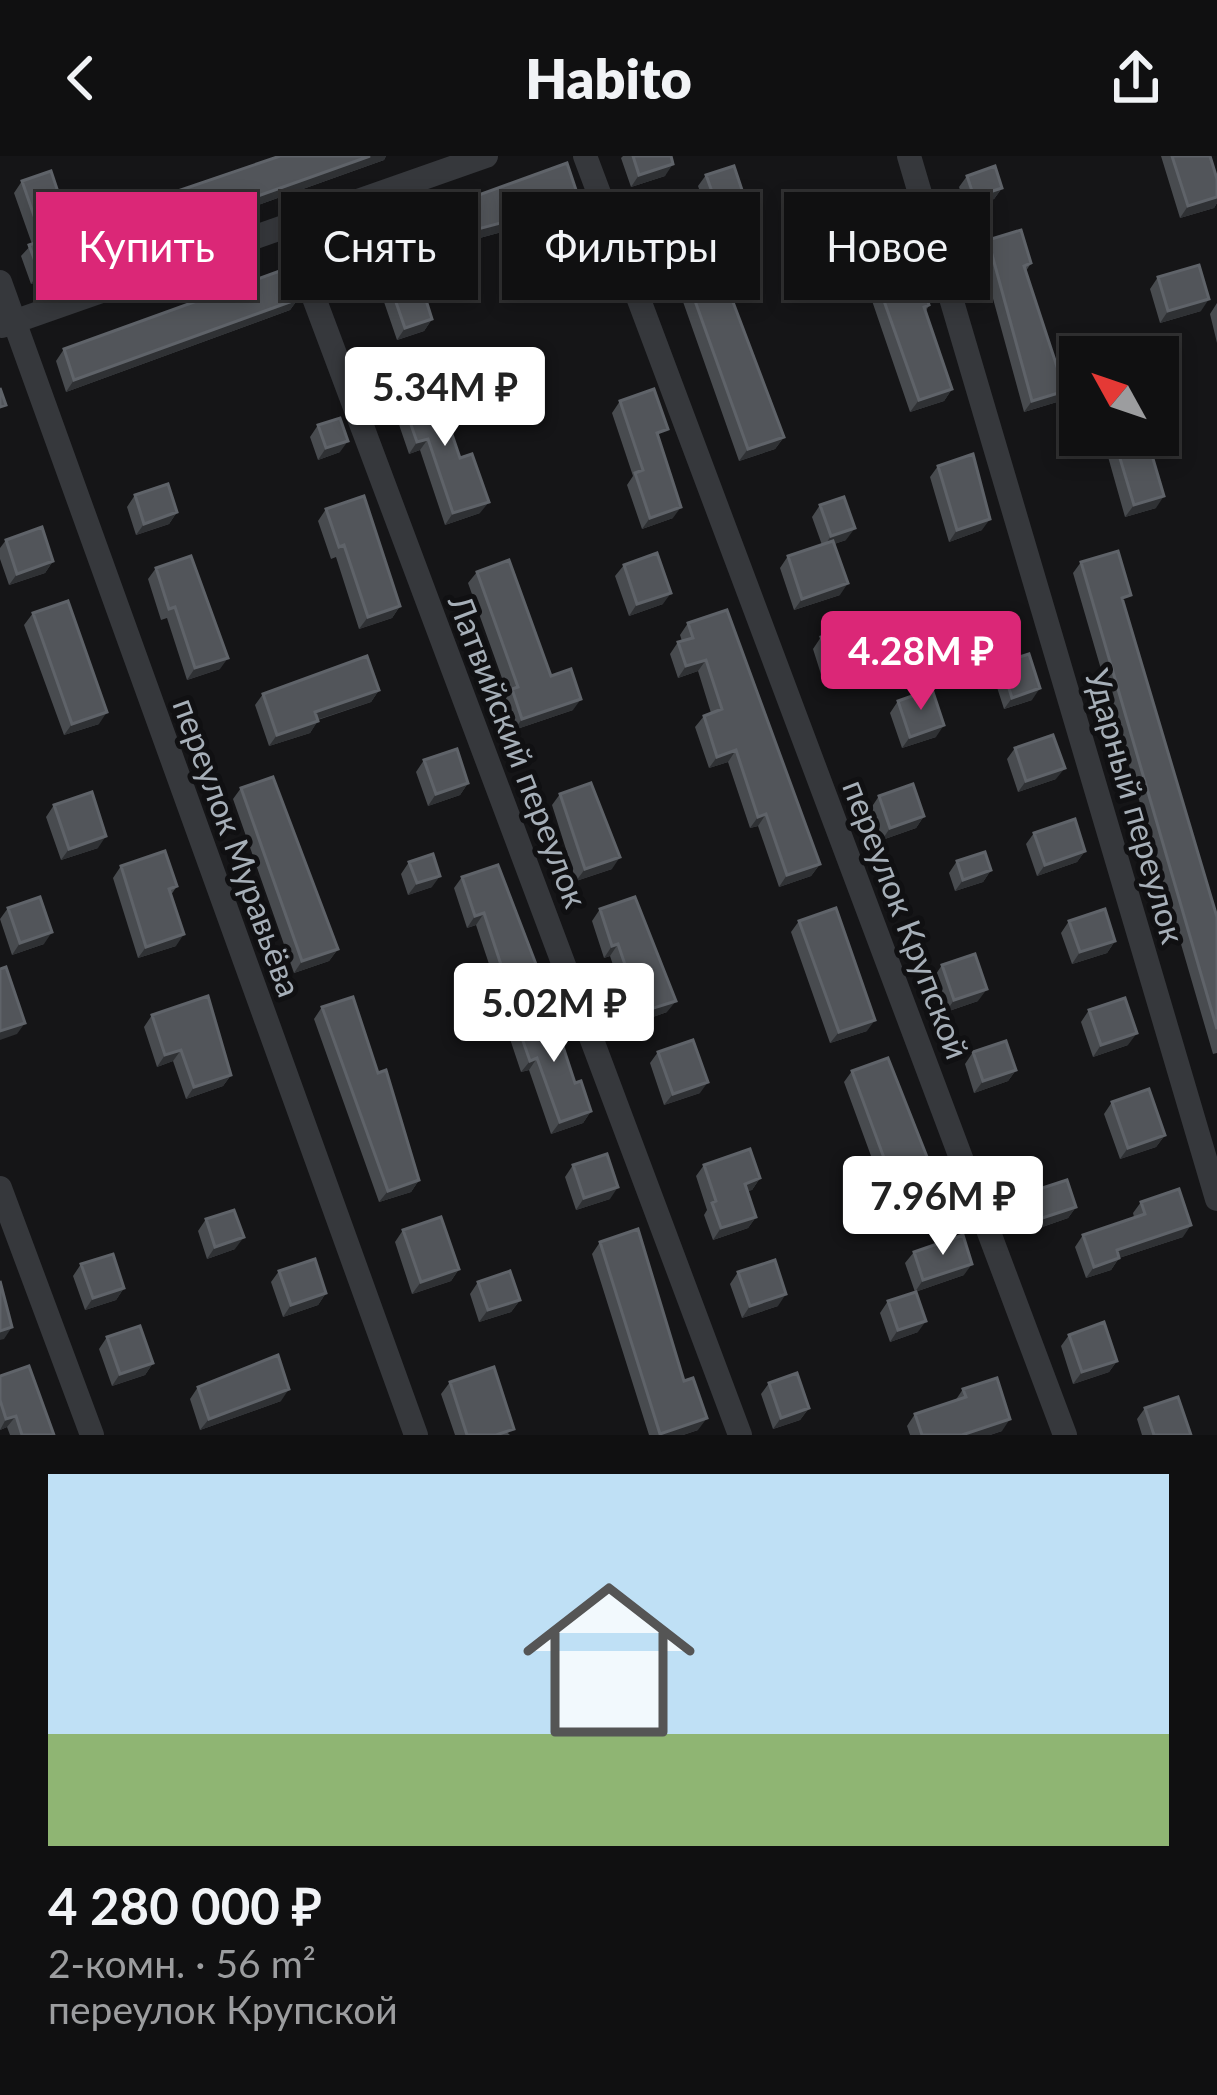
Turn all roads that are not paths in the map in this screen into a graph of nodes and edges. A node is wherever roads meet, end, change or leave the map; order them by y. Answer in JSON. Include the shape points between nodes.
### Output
{"nodes":[{"id":1,"x":486,"y":156,"type":"edge"},
{"id":2,"x":585,"y":156,"type":"edge"},
{"id":3,"x":909,"y":156,"type":"edge"},
{"id":4,"x":384,"y":192,"type":"edge"},
{"id":5,"x":281,"y":228,"type":"edge"},
{"id":6,"x":0,"y":282,"type":"edge"},
{"id":7,"x":315,"y":300,"type":"edge"},
{"id":8,"x":7,"y":325,"type":"edge"},
{"id":9,"x":0,"y":1187,"type":"edge"},
{"id":10,"x":1217,"y":1199,"type":"edge"},
{"id":11,"x":92,"y":1435,"type":"edge"},
{"id":12,"x":416,"y":1435,"type":"edge"},
{"id":13,"x":740,"y":1435,"type":"edge"},
{"id":14,"x":1065,"y":1435,"type":"edge"}],
"edges":[{"from":1,"to":4,"type":"street"},
{"from":2,"to":14,"type":"street","name":"переулок Крупской"},
{"from":3,"to":10,"type":"street","name":"Ударный переулок"},
{"from":5,"to":8,"type":"street"},
{"from":6,"to":8,"type":"street","name":"переулок Муравьёва"},
{"from":7,"to":13,"type":"street","name":"Латвийский переулок"},
{"from":8,"to":12,"type":"street","name":"переулок Муравьёва"},
{"from":9,"to":11,"type":"street"}]}
